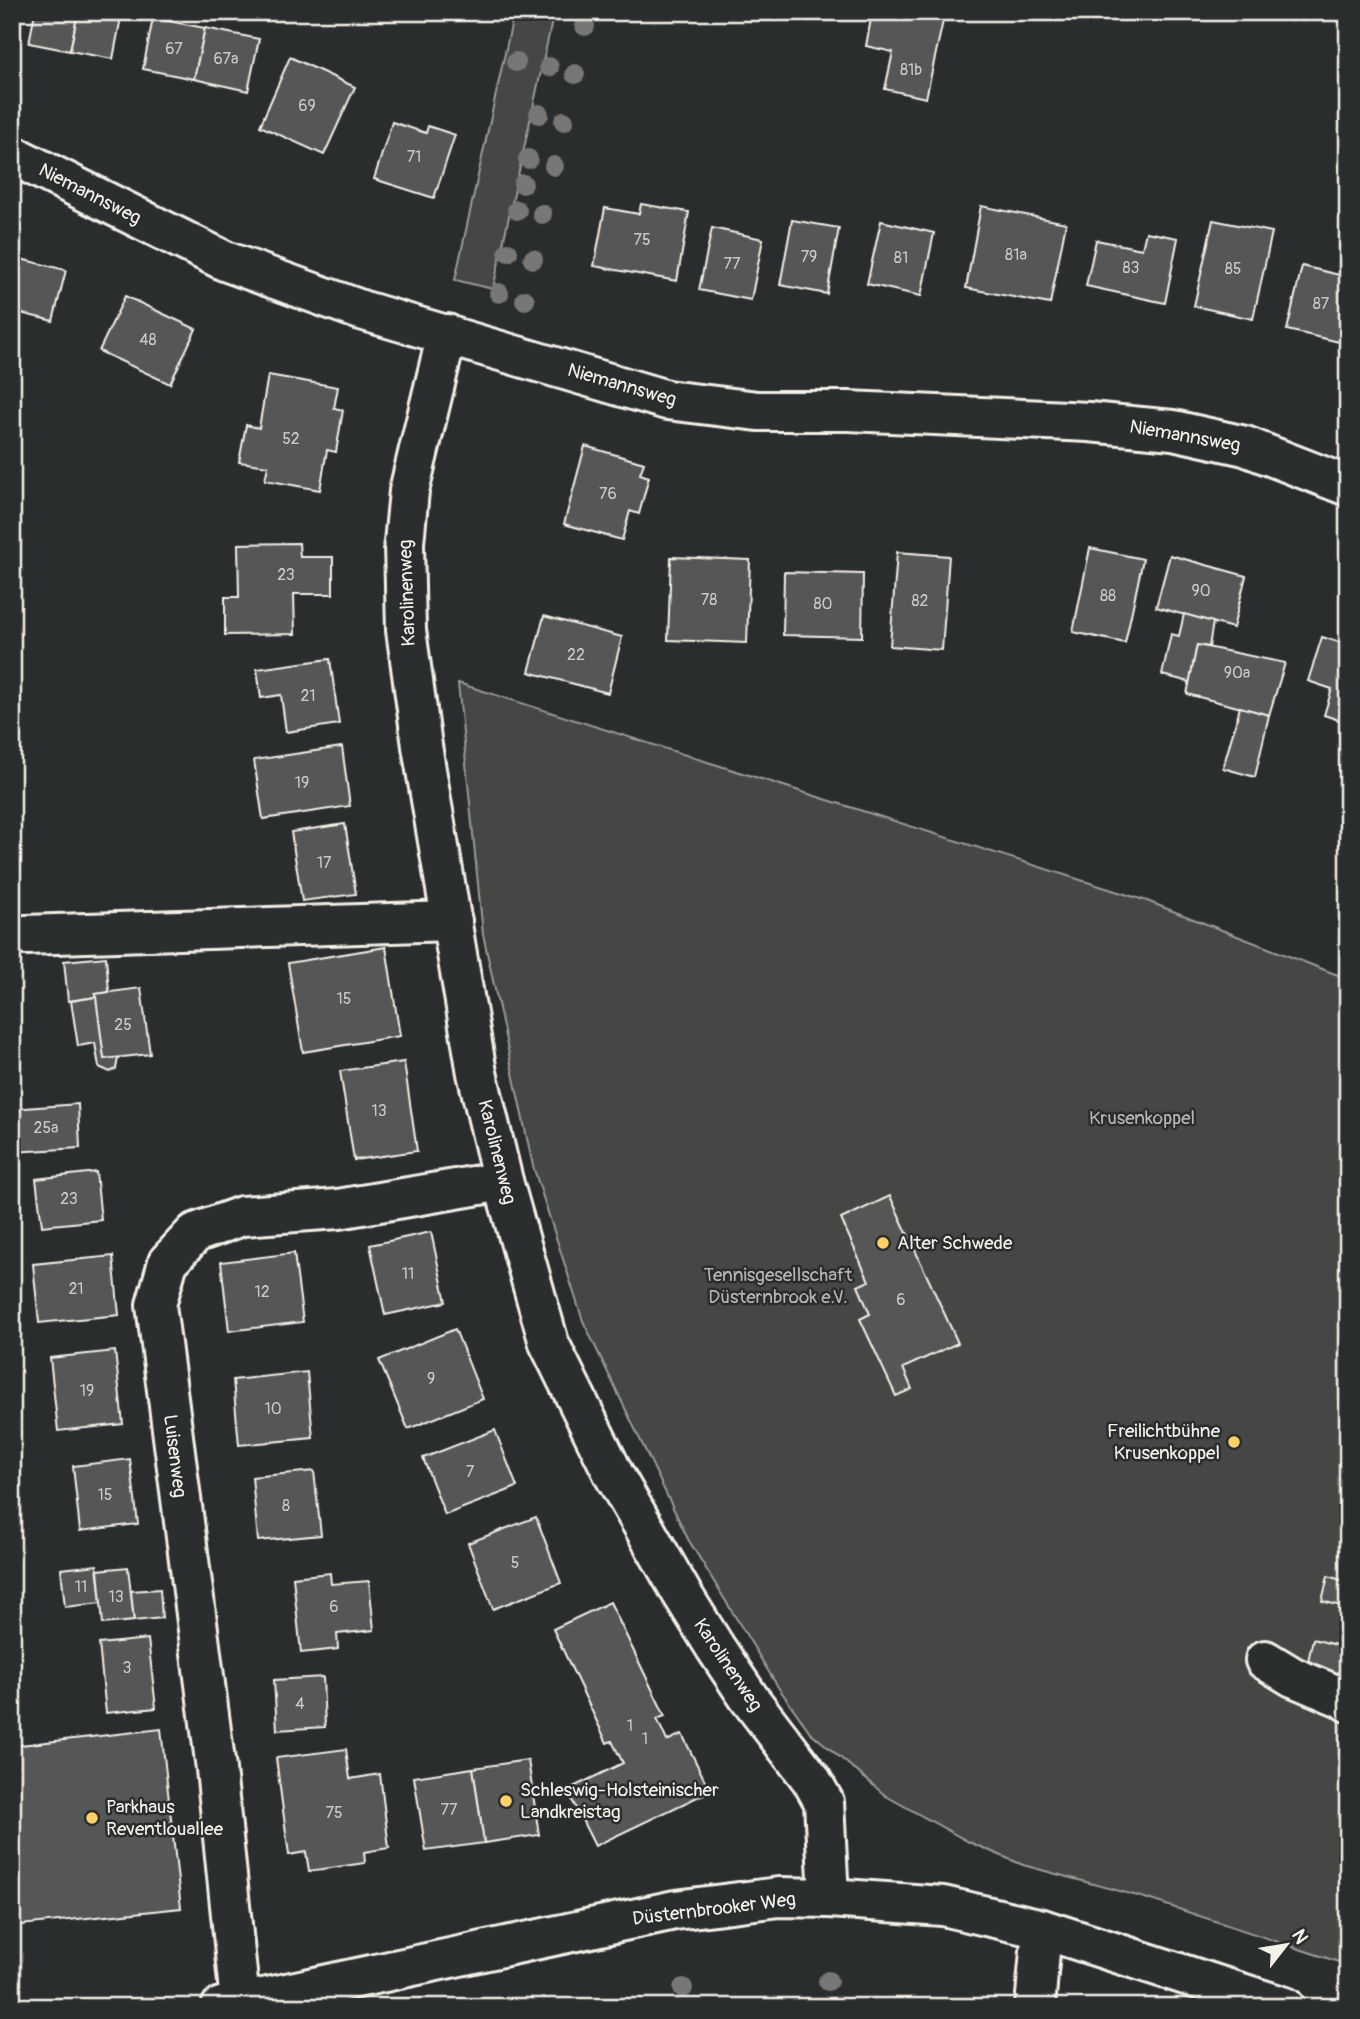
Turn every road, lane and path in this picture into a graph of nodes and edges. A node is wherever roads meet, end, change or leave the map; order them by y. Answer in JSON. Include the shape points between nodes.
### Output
{"nodes":[{"id":1,"x":12,"y":155,"type":"edge"},
{"id":2,"x":447,"y":334,"type":"junction"},
{"id":3,"x":1348,"y":486,"type":"edge"},
{"id":4,"x":452,"y":921,"type":"junction"},
{"id":5,"x":25,"y":935,"type":"dead end"},
{"id":6,"x":503,"y":1181,"type":"junction"},
{"id":7,"x":1265,"y":1660,"type":"dead end"},
{"id":8,"x":1348,"y":1702,"type":"edge"},
{"id":9,"x":829,"y":1898,"type":"junction"},
{"id":10,"x":1042,"y":1929,"type":"junction"},
{"id":11,"x":230,"y":2004,"type":"edge"},
{"id":12,"x":1035,"y":2007,"type":"edge"},
{"id":13,"x":1285,"y":2007,"type":"edge"}],
"edges":[{"from":1,"to":2,"type":"street","name":"Niemannsweg","via":[[225,261],[361,310]]},
{"from":2,"to":3,"type":"street","name":"Niemannsweg","via":[[667,400],[758,411],[849,411],[1173,430],[1245,446]]},
{"from":2,"to":4,"type":"street","name":"Karolinenweg","via":[[409,491],[404,543],[406,630]]},
{"from":4,"to":5,"type":"street"},
{"from":4,"to":6,"type":"street","name":"Karolinenweg","via":[[477,1073]]},
{"from":6,"to":9,"type":"street","name":"Karolinenweg","via":[[549,1343],[614,1475],[715,1647],[824,1802]]},
{"from":6,"to":11,"type":"street","name":"Luisenweg","via":[[338,1209],[242,1216],[195,1233],[168,1262],[156,1306],[215,1758]]},
{"from":7,"to":8,"type":"street"},
{"from":9,"to":10,"type":"street","name":"Düsternbrooker Weg","via":[[943,1906]]},
{"from":9,"to":11,"type":"street","name":"Düsternbrooker Weg","via":[[779,1897],[675,1910]]},
{"from":10,"to":12,"type":"street"},
{"from":10,"to":13,"type":"street","name":"Düsternbrooker Weg"}]}
